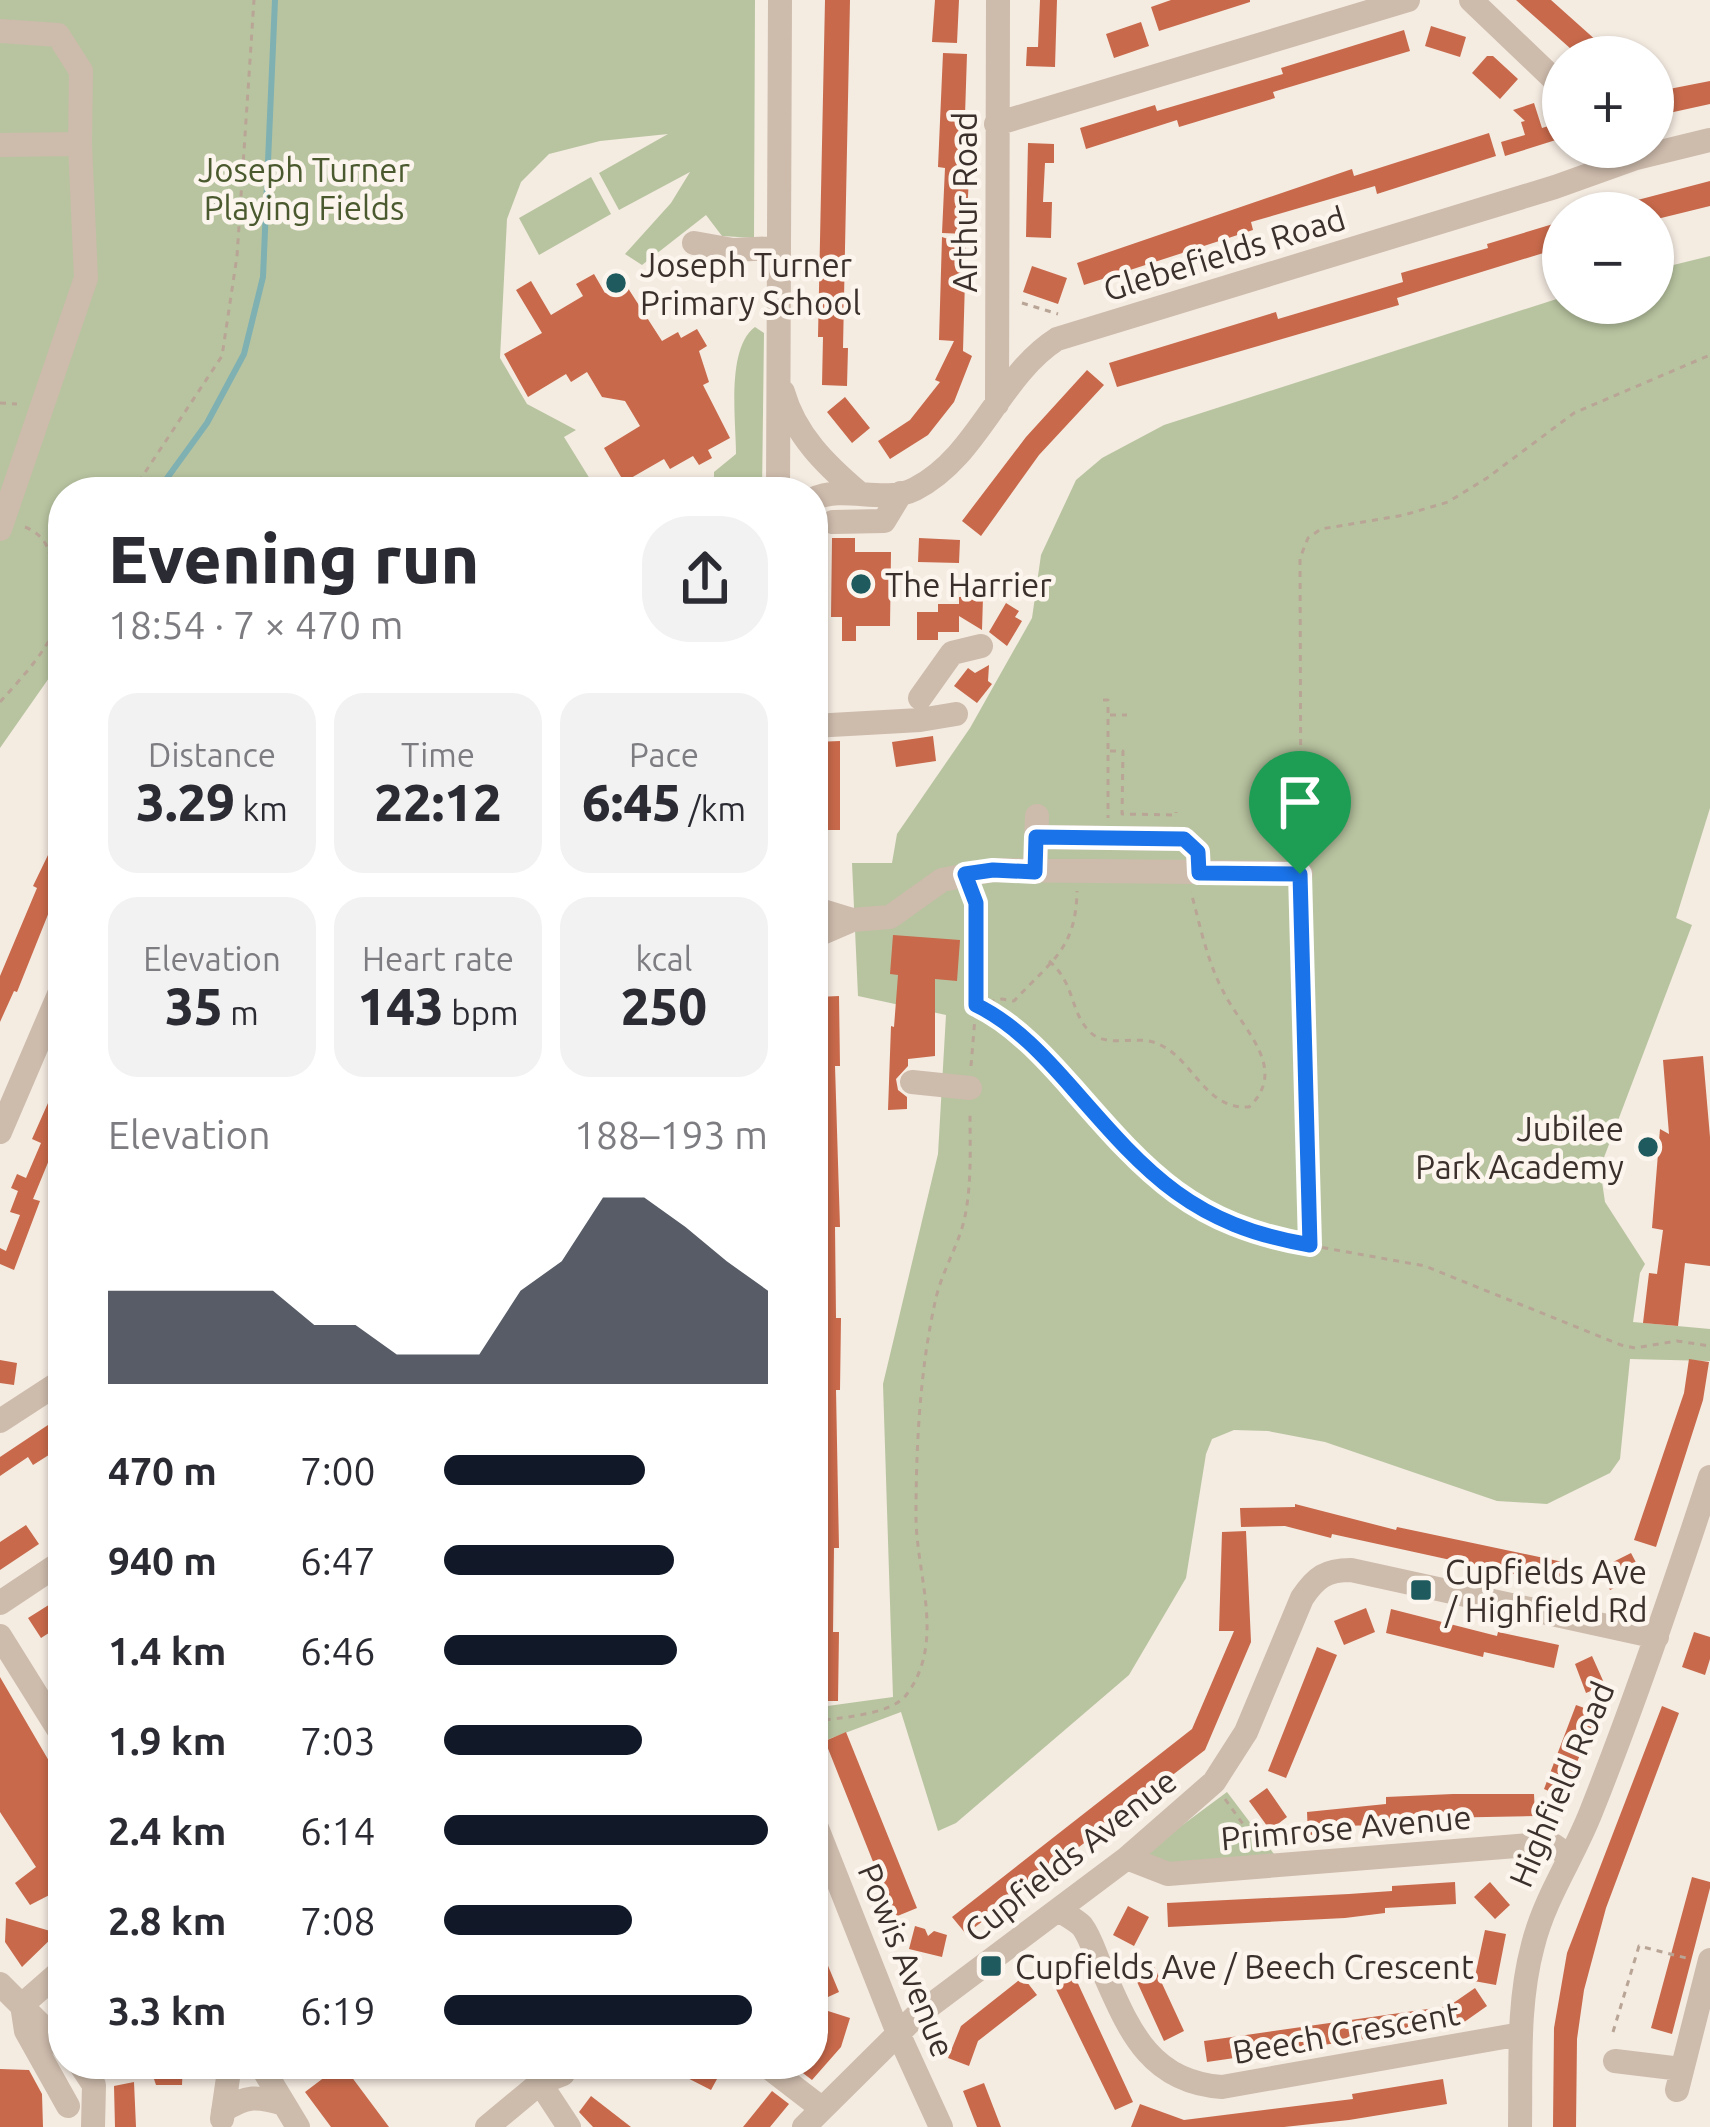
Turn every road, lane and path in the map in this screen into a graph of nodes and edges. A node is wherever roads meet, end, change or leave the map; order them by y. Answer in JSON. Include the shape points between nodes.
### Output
{"nodes":[{"id":1,"x":254,"y":0,"type":"edge"},
{"id":2,"x":780,"y":0,"type":"edge"},
{"id":3,"x":998,"y":0,"type":"edge"},
{"id":4,"x":1408,"y":0,"type":"edge"},
{"id":5,"x":1471,"y":0,"type":"edge"},
{"id":6,"x":0,"y":31,"type":"edge"},
{"id":7,"x":1542,"y":68,"type":"edge"},
{"id":8,"x":996,"y":124,"type":"junction"},
{"id":9,"x":1710,"y":140,"type":"edge"},
{"id":10,"x":0,"y":145,"type":"edge"},
{"id":11,"x":80,"y":145,"type":"junction"},
{"id":12,"x":1674,"y":145,"type":"edge"},
{"id":13,"x":1596,"y":168,"type":"edge"},
{"id":14,"x":694,"y":243,"type":"dead end"},
{"id":15,"x":776,"y":248,"type":"junction"},
{"id":16,"x":997,"y":309,"type":"junction"},
{"id":17,"x":1068,"y":336,"type":"junction"},
{"id":18,"x":1037,"y":352,"type":"junction"},
{"id":19,"x":1710,"y":356,"type":"edge"},
{"id":20,"x":776,"y":366,"type":"junction"},
{"id":21,"x":997,"y":404,"type":"junction"},
{"id":22,"x":142,"y":477,"type":"edge"},
{"id":23,"x":778,"y":477,"type":"edge"},
{"id":24,"x":828,"y":493,"type":"edge"},
{"id":25,"x":859,"y":493,"type":"junction"},
{"id":26,"x":901,"y":494,"type":"junction"},
{"id":27,"x":833,"y":522,"type":"dead end"},
{"id":28,"x":2,"y":525,"type":"edge"},
{"id":29,"x":48,"y":558,"type":"edge"},
{"id":30,"x":48,"y":641,"type":"edge"},
{"id":31,"x":981,"y":646,"type":"dead end"},
{"id":32,"x":920,"y":668,"type":"dead end"},
{"id":33,"x":1103,"y":700,"type":"dead end"},
{"id":34,"x":0,"y":702,"type":"edge"},
{"id":35,"x":920,"y":709,"type":"junction"},
{"id":36,"x":956,"y":714,"type":"dead end"},
{"id":37,"x":1108,"y":715,"type":"junction"},
{"id":38,"x":1127,"y":715,"type":"dead end"},
{"id":39,"x":828,"y":724,"type":"edge"},
{"id":40,"x":1108,"y":752,"type":"junction"},
{"id":41,"x":1176,"y":812,"type":"dead end"},
{"id":42,"x":1108,"y":838,"type":"junction"},
{"id":43,"x":1035,"y":872,"type":"junction"},
{"id":44,"x":1077,"y":872,"type":"junction"},
{"id":45,"x":1193,"y":873,"type":"junction"},
{"id":46,"x":965,"y":874,"type":"junction"},
{"id":47,"x":1300,"y":874,"type":"junction"},
{"id":48,"x":828,"y":913,"type":"edge"},
{"id":49,"x":852,"y":920,"type":"junction"},
{"id":50,"x":975,"y":925,"type":"junction"},
{"id":51,"x":986,"y":926,"type":"dead end"},
{"id":52,"x":828,"y":931,"type":"edge"},
{"id":53,"x":1049,"y":961,"type":"junction"},
{"id":54,"x":976,"y":1005,"type":"junction"},
{"id":55,"x":48,"y":1020,"type":"edge"},
{"id":56,"x":912,"y":1082,"type":"dead end"},
{"id":57,"x":970,"y":1088,"type":"junction"},
{"id":58,"x":0,"y":1132,"type":"edge"},
{"id":59,"x":1310,"y":1245,"type":"junction"},
{"id":60,"x":1710,"y":1346,"type":"edge"},
{"id":61,"x":48,"y":1390,"type":"edge"},
{"id":62,"x":0,"y":1421,"type":"edge"},
{"id":63,"x":1710,"y":1477,"type":"edge"},
{"id":64,"x":48,"y":1571,"type":"edge"},
{"id":65,"x":0,"y":1603,"type":"edge"},
{"id":66,"x":0,"y":1636,"type":"edge"},
{"id":67,"x":1658,"y":1637,"type":"junction"},
{"id":68,"x":48,"y":1713,"type":"edge"},
{"id":69,"x":828,"y":1719,"type":"edge"},
{"id":70,"x":1214,"y":1783,"type":"junction"},
{"id":71,"x":828,"y":1856,"type":"edge"},
{"id":72,"x":1570,"y":1856,"type":"junction"},
{"id":73,"x":1127,"y":1858,"type":"junction"},
{"id":74,"x":1274,"y":1867,"type":"junction"},
{"id":75,"x":1059,"y":1910,"type":"junction"},
{"id":76,"x":1710,"y":1962,"type":"edge"},
{"id":77,"x":48,"y":1982,"type":"edge"},
{"id":78,"x":0,"y":1984,"type":"edge"},
{"id":79,"x":22,"y":2005,"type":"junction"},
{"id":80,"x":48,"y":2032,"type":"edge"},
{"id":81,"x":898,"y":2032,"type":"junction"},
{"id":82,"x":1613,"y":2032,"type":"dead end"},
{"id":83,"x":1521,"y":2034,"type":"junction"},
{"id":84,"x":1615,"y":2061,"type":"dead end"},
{"id":85,"x":48,"y":2070,"type":"edge"},
{"id":86,"x":53,"y":2079,"type":"edge"},
{"id":87,"x":90,"y":2079,"type":"edge"},
{"id":88,"x":228,"y":2079,"type":"edge"},
{"id":89,"x":269,"y":2079,"type":"edge"},
{"id":90,"x":550,"y":2079,"type":"edge"},
{"id":91,"x":551,"y":2079,"type":"edge"},
{"id":92,"x":778,"y":2079,"type":"edge"},
{"id":93,"x":284,"y":2104,"type":"junction"},
{"id":94,"x":68,"y":2106,"type":"dead end"},
{"id":95,"x":812,"y":2117,"type":"edge"},
{"id":96,"x":222,"y":2119,"type":"edge"},
{"id":97,"x":93,"y":2127,"type":"edge"},
{"id":98,"x":298,"y":2127,"type":"edge"},
{"id":99,"x":487,"y":2127,"type":"edge"},
{"id":100,"x":568,"y":2127,"type":"edge"},
{"id":101,"x":941,"y":2127,"type":"edge"},
{"id":102,"x":1520,"y":2127,"type":"edge"}],
"edges":[{"from":1,"to":22,"type":"path","via":[[223,356]]},
{"from":2,"to":15,"type":"street"},
{"from":3,"to":8,"type":"street","name":"Arthur Road"},
{"from":4,"to":8,"type":"street"},
{"from":5,"to":7,"type":"street"},
{"from":6,"to":11,"type":"street","via":[[58,35],[81,71]]},
{"from":8,"to":16,"type":"street","name":"Arthur Road"},
{"from":9,"to":12,"type":"street","name":"Glebefields Road"},
{"from":10,"to":11,"type":"street"},
{"from":11,"to":28,"type":"street","via":[[86,278]]},
{"from":13,"to":17,"type":"street","name":"Glebefields Road"},
{"from":14,"to":15,"type":"street"},
{"from":15,"to":20,"type":"street"},
{"from":16,"to":17,"type":"path","via":[[1061,315]]},
{"from":16,"to":18,"type":"street"},
{"from":16,"to":21,"type":"street","name":"Arthur Road"},
{"from":17,"to":18,"type":"street","name":"Glebefields Road"},
{"from":18,"to":21,"type":"street","name":"Glebefields Road"},
{"from":19,"to":47,"type":"path","via":[[1574,413],[1448,502],[1308,538],[1300,558]]},
{"from":20,"to":23,"type":"street"},
{"from":20,"to":25,"type":"street","via":[[804,437]]},
{"from":21,"to":26,"type":"street","name":"Glebefields Road","via":[[945,466]]},
{"from":24,"to":25,"type":"street"},
{"from":25,"to":26,"type":"street"},
{"from":26,"to":27,"type":"street","name":"Glebefields Road","via":[[884,521]]},
{"from":28,"to":29,"type":"path","via":[[42,535]]},
{"from":30,"to":34,"type":"path"},
{"from":31,"to":35,"type":"street","via":[[952,653]]},
{"from":32,"to":35,"type":"street"},
{"from":33,"to":37,"type":"path"},
{"from":35,"to":36,"type":"street"},
{"from":35,"to":39,"type":"street"},
{"from":37,"to":38,"type":"path"},
{"from":37,"to":40,"type":"path"},
{"from":40,"to":41,"type":"path","via":[[1123,751],[1122,814]]},
{"from":40,"to":42,"type":"path"},
{"from":42,"to":43,"type":"street","via":[[1036,826]]},
{"from":42,"to":45,"type":"street","via":[[1184,839],[1198,852]]},
{"from":43,"to":44,"type":"street"},
{"from":43,"to":46,"type":"street"},
{"from":44,"to":45,"type":"street"},
{"from":44,"to":53,"type":"path","via":[[1076,928]]},
{"from":45,"to":47,"type":"street"},
{"from":45,"to":53,"type":"path","via":[[1213,968],[1265,1062],[1266,1083],[1249,1107],[1217,1099],[1163,1045],[1090,1031],[1069,981]]},
{"from":46,"to":49,"type":"street","via":[[942,880],[890,917]]},
{"from":46,"to":50,"type":"path"},
{"from":47,"to":59,"type":"path"},
{"from":48,"to":49,"type":"street"},
{"from":49,"to":52,"type":"street"},
{"from":50,"to":51,"type":"path"},
{"from":50,"to":54,"type":"path"},
{"from":53,"to":54,"type":"path","via":[[1014,1001]]},
{"from":54,"to":57,"type":"path"},
{"from":54,"to":59,"type":"path","via":[[1057,1071],[1166,1187],[1225,1222]]},
{"from":55,"to":58,"type":"street"},
{"from":56,"to":57,"type":"street"},
{"from":57,"to":69,"type":"path","via":[[970,1192],[926,1360],[916,1517],[927,1649],[905,1698]]},
{"from":59,"to":60,"type":"path","via":[[1425,1266],[1621,1345]]},
{"from":61,"to":62,"type":"street"},
{"from":63,"to":67,"type":"street","name":"Highfield Road"},
{"from":64,"to":65,"type":"street"},
{"from":66,"to":68,"type":"street"},
{"from":67,"to":70,"type":"street","name":"Cupfields Avenue","via":[[1330,1570],[1302,1598],[1246,1732]]},
{"from":67,"to":72,"type":"street","name":"Highfield Road"},
{"from":70,"to":73,"type":"street","name":"Cupfields Avenue"},
{"from":70,"to":74,"type":"path"},
{"from":71,"to":81,"type":"street","name":"Powis Avenue"},
{"from":72,"to":74,"type":"street","name":"Primrose Avenue","via":[[1541,1844]]},
{"from":72,"to":83,"type":"street","name":"Highfield Road","via":[[1532,1949]]},
{"from":73,"to":74,"type":"street","name":"Primrose Avenue","via":[[1168,1874]]},
{"from":73,"to":75,"type":"street","name":"Cupfields Avenue"},
{"from":75,"to":81,"type":"street","name":"Cupfields Avenue"},
{"from":75,"to":83,"type":"street","name":"Beech Crescent","via":[[1083,1927],[1144,2050],[1202,2086]]},
{"from":76,"to":82,"type":"path","via":[[1639,1946]]},
{"from":76,"to":84,"type":"street","via":[[1679,2079]]},
{"from":77,"to":79,"type":"street"},
{"from":78,"to":79,"type":"street"},
{"from":79,"to":80,"type":"street"},
{"from":79,"to":85,"type":"street"},
{"from":81,"to":95,"type":"street","name":"Cupfields Avenue"},
{"from":81,"to":101,"type":"street","name":"Powis Avenue"},
{"from":83,"to":102,"type":"street","name":"Highfield Road"},
{"from":86,"to":94,"type":"street"},
{"from":87,"to":97,"type":"street"},
{"from":88,"to":96,"type":"street"},
{"from":89,"to":93,"type":"street"},
{"from":90,"to":99,"type":"street"},
{"from":91,"to":100,"type":"street"},
{"from":92,"to":95,"type":"street"},
{"from":93,"to":96,"type":"street","via":[[241,2099]]},
{"from":93,"to":98,"type":"street"}]}
